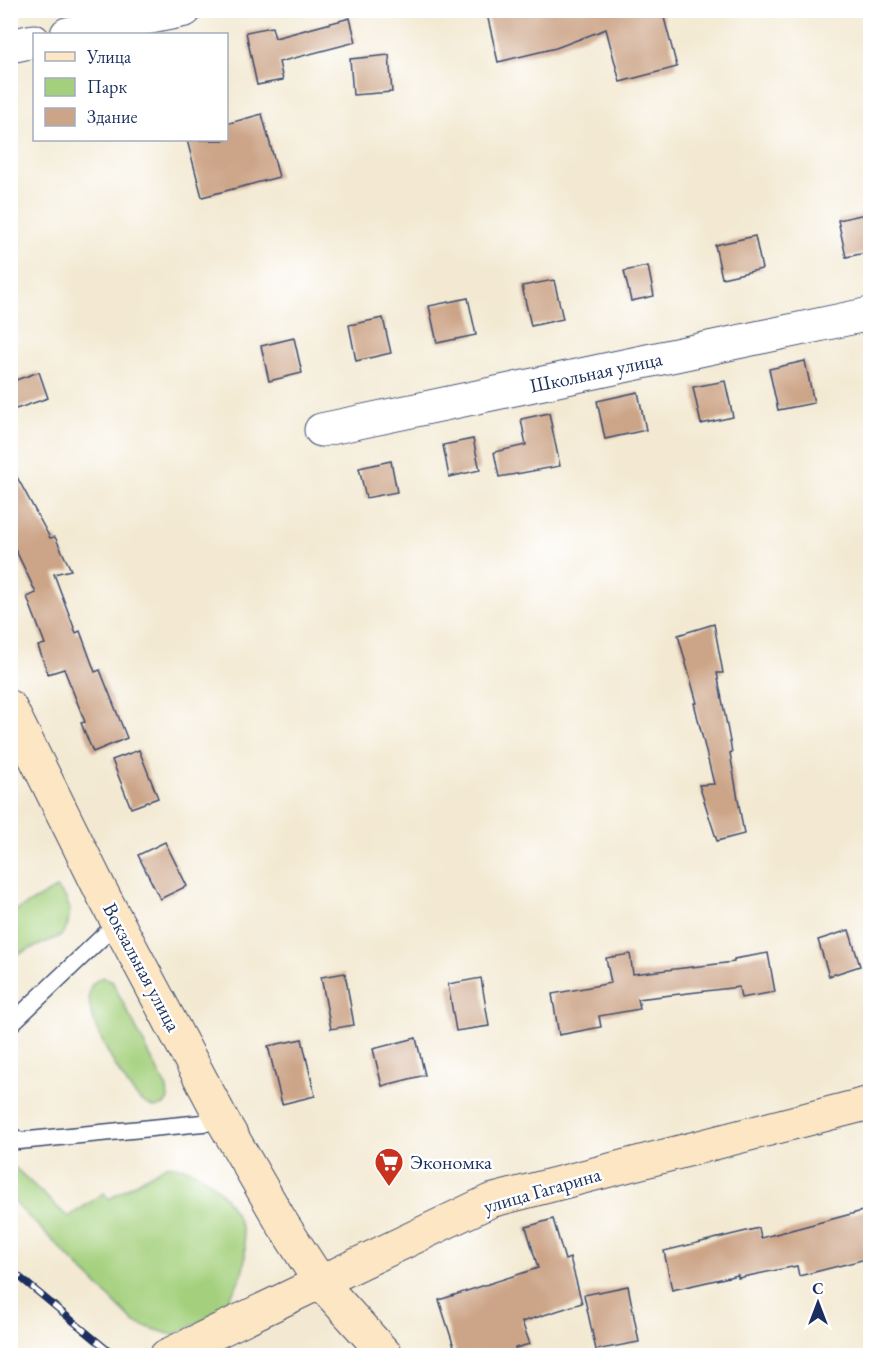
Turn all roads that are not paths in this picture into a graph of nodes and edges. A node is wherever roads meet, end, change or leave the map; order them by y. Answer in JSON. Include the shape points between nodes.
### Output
{"nodes":[{"id":1,"x":185,"y":10,"type":"edge"},
{"id":2,"x":72,"y":33,"type":"edge"},
{"id":3,"x":33,"y":41,"type":"edge"},
{"id":4,"x":10,"y":46,"type":"edge"},
{"id":5,"x":870,"y":314,"type":"edge"},
{"id":6,"x":321,"y":430,"type":"dead end"},
{"id":7,"x":10,"y":707,"type":"edge"},
{"id":8,"x":118,"y":922,"type":"junction"},
{"id":9,"x":10,"y":1025,"type":"edge"},
{"id":10,"x":870,"y":1103,"type":"edge"},
{"id":11,"x":223,"y":1121,"type":"junction"},
{"id":12,"x":10,"y":1134,"type":"edge"},
{"id":13,"x":320,"y":1282,"type":"junction"},
{"id":14,"x":166,"y":1356,"type":"edge"},
{"id":15,"x":387,"y":1356,"type":"edge"}],
"edges":[{"from":1,"to":2,"type":"street"},
{"from":3,"to":4,"type":"street"},
{"from":5,"to":6,"type":"street","name":"Школьная улица"},
{"from":7,"to":8,"type":"main road","name":"Вокзальная улица"},
{"from":8,"to":9,"type":"lane"},
{"from":8,"to":11,"type":"main road","name":"Вокзальная улица"},
{"from":10,"to":13,"type":"main road","name":"улица Гагарина","via":[[490,1201]]},
{"from":11,"to":12,"type":"lane","via":[[19,1141]]},
{"from":11,"to":13,"type":"main road","name":"Вокзальная улица"},
{"from":13,"to":14,"type":"main road","name":"улица Гагарина"},
{"from":13,"to":15,"type":"main road","name":"Вокзальная улица"}]}
